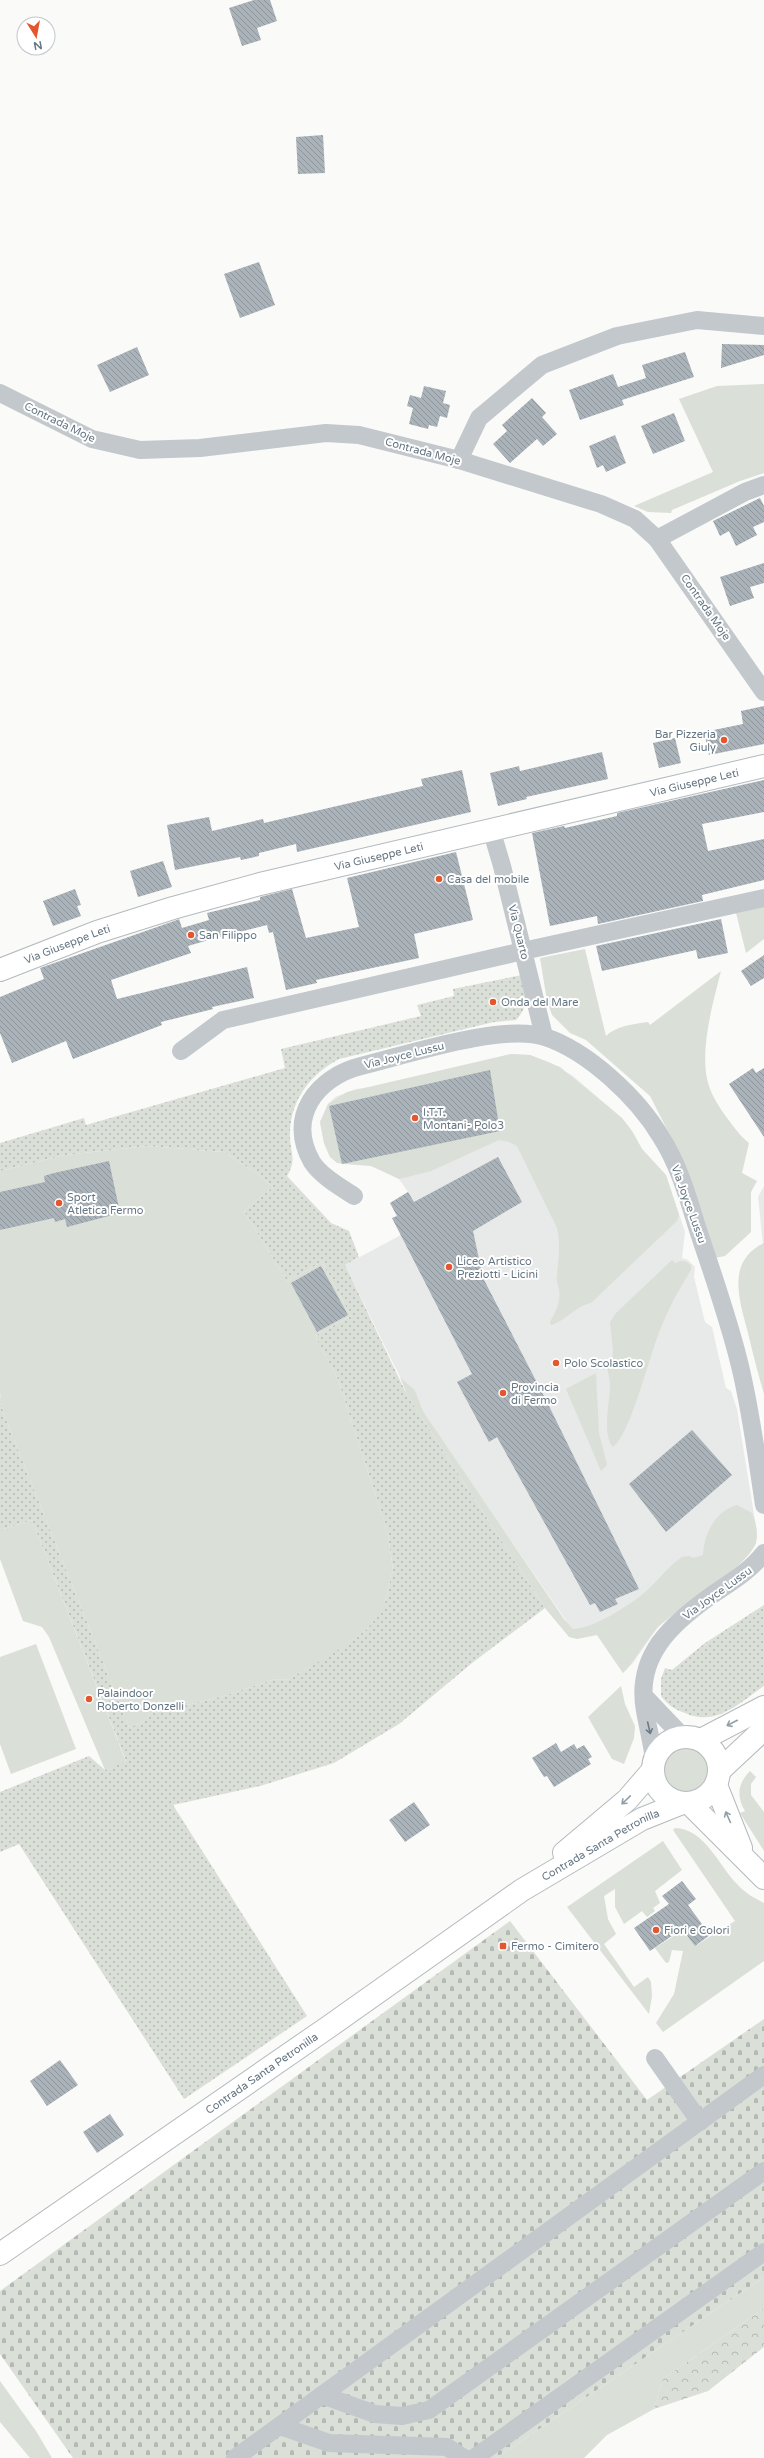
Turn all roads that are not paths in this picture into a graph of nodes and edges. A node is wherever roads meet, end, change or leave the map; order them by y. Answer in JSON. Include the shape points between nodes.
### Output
{"nodes":[{"id":1,"x":764,"y":326,"type":"edge"},
{"id":2,"x":0,"y":393,"type":"edge"},
{"id":3,"x":459,"y":460,"type":"junction"},
{"id":4,"x":764,"y":485,"type":"edge"},
{"id":5,"x":657,"y":539,"type":"junction"},
{"id":6,"x":764,"y":692,"type":"edge"},
{"id":7,"x":764,"y":766,"type":"edge"},
{"id":8,"x":491,"y":829,"type":"junction"},
{"id":9,"x":764,"y":898,"type":"edge"},
{"id":10,"x":523,"y":951,"type":"junction"},
{"id":11,"x":0,"y":970,"type":"edge"},
{"id":12,"x":544,"y":1036,"type":"junction"},
{"id":13,"x":181,"y":1050,"type":"dead end"},
{"id":14,"x":354,"y":1196,"type":"dead end"},
{"id":15,"x":760,"y":1460,"type":"edge"},
{"id":16,"x":764,"y":1505,"type":"edge"},
{"id":17,"x":764,"y":1553,"type":"edge"},
{"id":18,"x":644,"y":1696,"type":"junction"},
{"id":19,"x":764,"y":1707,"type":"edge"},
{"id":20,"x":764,"y":1729,"type":"edge"},
{"id":21,"x":691,"y":1738,"type":"junction"},
{"id":22,"x":653,"y":1765,"type":"junction"},
{"id":23,"x":718,"y":1778,"type":"junction"},
{"id":24,"x":685,"y":1803,"type":"junction"},
{"id":25,"x":756,"y":1871,"type":"edge"},
{"id":26,"x":522,"y":1890,"type":"junction"},
{"id":27,"x":655,"y":2058,"type":"dead end"},
{"id":28,"x":764,"y":2075,"type":"edge"},
{"id":29,"x":700,"y":2122,"type":"junction"},
{"id":30,"x":764,"y":2172,"type":"edge"},
{"id":31,"x":764,"y":2252,"type":"edge"},
{"id":32,"x":0,"y":2254,"type":"edge"},
{"id":33,"x":322,"y":2395,"type":"junction"},
{"id":34,"x":280,"y":2426,"type":"junction"},
{"id":35,"x":235,"y":2458,"type":"edge"},
{"id":36,"x":464,"y":2458,"type":"edge"},
{"id":37,"x":474,"y":2458,"type":"edge"}],
"edges":[{"from":1,"to":3,"type":"street","via":[[697,320],[617,336],[542,365],[480,418]]},
{"from":2,"to":3,"type":"street","name":"Contrada Moje","via":[[92,439],[140,450],[200,448],[326,433],[359,435]]},
{"from":3,"to":5,"type":"street","name":"Contrada Moje","via":[[601,504],[634,519]]},
{"from":4,"to":5,"type":"street","via":[[745,492]]},
{"from":5,"to":6,"type":"street","name":"Contrada Moje"},
{"from":7,"to":8,"type":"main road","name":"Via Giuseppe Leti"},
{"from":8,"to":10,"type":"street","name":"Via Quarto"},
{"from":8,"to":11,"type":"main road","name":"Via Giuseppe Leti","via":[[260,884],[173,908],[97,932]]},
{"from":9,"to":10,"type":"street"},
{"from":10,"to":12,"type":"street","name":"Via Quarto"},
{"from":10,"to":13,"type":"street","via":[[223,1020]]},
{"from":12,"to":14,"type":"street","name":"Via Joyce Lussu","via":[[513,1033],[483,1036],[352,1068],[331,1077],[312,1097],[302,1119],[305,1143],[312,1162],[327,1177]]},
{"from":12,"to":15,"type":"street","name":"Via Joyce Lussu","via":[[577,1053],[614,1081],[662,1137],[680,1175],[716,1284],[740,1364]]},
{"from":15,"to":16,"type":"street","name":"Via Joyce Lussu"},
{"from":17,"to":18,"type":"street","name":"Via Joyce Lussu","via":[[754,1566],[690,1610],[664,1636],[648,1663]]},
{"from":18,"to":21,"type":"street"},
{"from":18,"to":22,"type":"street","name":"Via Joyce Lussu","one_way":true},
{"from":19,"to":21,"type":"main road","one_way":true},
{"from":20,"to":23,"type":"main road"},
{"from":21,"to":22,"type":"main road","via":[[671,1740],[660,1748]]},
{"from":21,"to":23,"type":"main road","via":[[710,1747],[716,1754]]},
{"from":22,"to":24,"type":"main road","via":[[655,1784],[662,1794],[671,1800]]},
{"from":22,"to":26,"type":"main road","name":"Contrada Santa Petronilla","one_way":true,"via":[[627,1800]]},
{"from":23,"to":24,"type":"main road","via":[[705,1797]]},
{"from":25,"to":23,"type":"main road","one_way":true},
{"from":24,"to":25,"type":"main road","via":[[714,1826]]},
{"from":24,"to":26,"type":"main road","name":"Contrada Santa Petronilla","via":[[642,1819]]},
{"from":26,"to":32,"type":"main road","name":"Contrada Santa Petronilla"},
{"from":27,"to":29,"type":"street"},
{"from":28,"to":29,"type":"street"},
{"from":29,"to":33,"type":"street"},
{"from":30,"to":33,"type":"street","via":[[429,2410],[402,2416],[375,2414]]},
{"from":31,"to":37,"type":"street"},
{"from":33,"to":34,"type":"street"},
{"from":34,"to":35,"type":"street"},
{"from":34,"to":36,"type":"street","via":[[329,2443],[447,2447]]}]}
